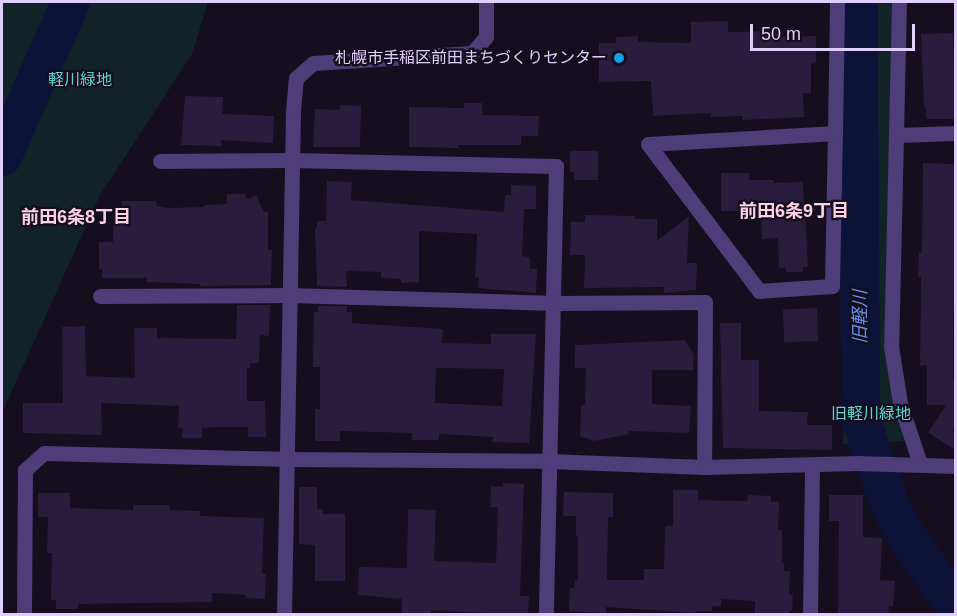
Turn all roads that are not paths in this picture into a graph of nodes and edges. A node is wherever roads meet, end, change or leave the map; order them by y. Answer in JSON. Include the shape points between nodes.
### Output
{"nodes":[{"id":1,"x":486,"y":2,"type":"edge"},
{"id":2,"x":837,"y":2,"type":"edge"},
{"id":3,"x":899,"y":2,"type":"edge"},
{"id":4,"x":835,"y":133,"type":"junction"},
{"id":5,"x":956,"y":133,"type":"edge"},
{"id":6,"x":896,"y":135,"type":"junction"},
{"id":7,"x":292,"y":160,"type":"junction"},
{"id":8,"x":160,"y":161,"type":"dead end"},
{"id":9,"x":289,"y":295,"type":"junction"},
{"id":10,"x":100,"y":296,"type":"dead end"},
{"id":11,"x":555,"y":303,"type":"junction"},
{"id":12,"x":287,"y":459,"type":"junction"},
{"id":13,"x":549,"y":461,"type":"junction"},
{"id":14,"x":920,"y":464,"type":"junction"},
{"id":15,"x":812,"y":465,"type":"junction"},
{"id":16,"x":956,"y":466,"type":"edge"},
{"id":17,"x":704,"y":467,"type":"junction"},
{"id":18,"x":24,"y":615,"type":"edge"},
{"id":19,"x":284,"y":615,"type":"edge"},
{"id":20,"x":546,"y":615,"type":"edge"},
{"id":21,"x":810,"y":615,"type":"edge"}],
"edges":[{"from":1,"to":7,"type":"street","via":[[486,37],[472,53],[313,63],[296,78]]},
{"from":2,"to":4,"type":"street"},
{"from":3,"to":6,"type":"street"},
{"from":4,"to":4,"type":"street","via":[[832,286],[759,291],[648,144]]},
{"from":5,"to":6,"type":"street"},
{"from":6,"to":14,"type":"street","via":[[891,346],[900,403]]},
{"from":7,"to":8,"type":"street"},
{"from":7,"to":9,"type":"street"},
{"from":7,"to":11,"type":"street","via":[[556,166]]},
{"from":9,"to":10,"type":"street"},
{"from":9,"to":11,"type":"street"},
{"from":9,"to":12,"type":"street"},
{"from":11,"to":13,"type":"street"},
{"from":11,"to":17,"type":"street","via":[[705,302]]},
{"from":12,"to":13,"type":"street"},
{"from":12,"to":18,"type":"street","via":[[44,453],[25,470]]},
{"from":12,"to":19,"type":"street"},
{"from":13,"to":17,"type":"street"},
{"from":13,"to":20,"type":"street"},
{"from":14,"to":15,"type":"street"},
{"from":14,"to":16,"type":"street"},
{"from":15,"to":17,"type":"street"},
{"from":15,"to":21,"type":"street"}]}
